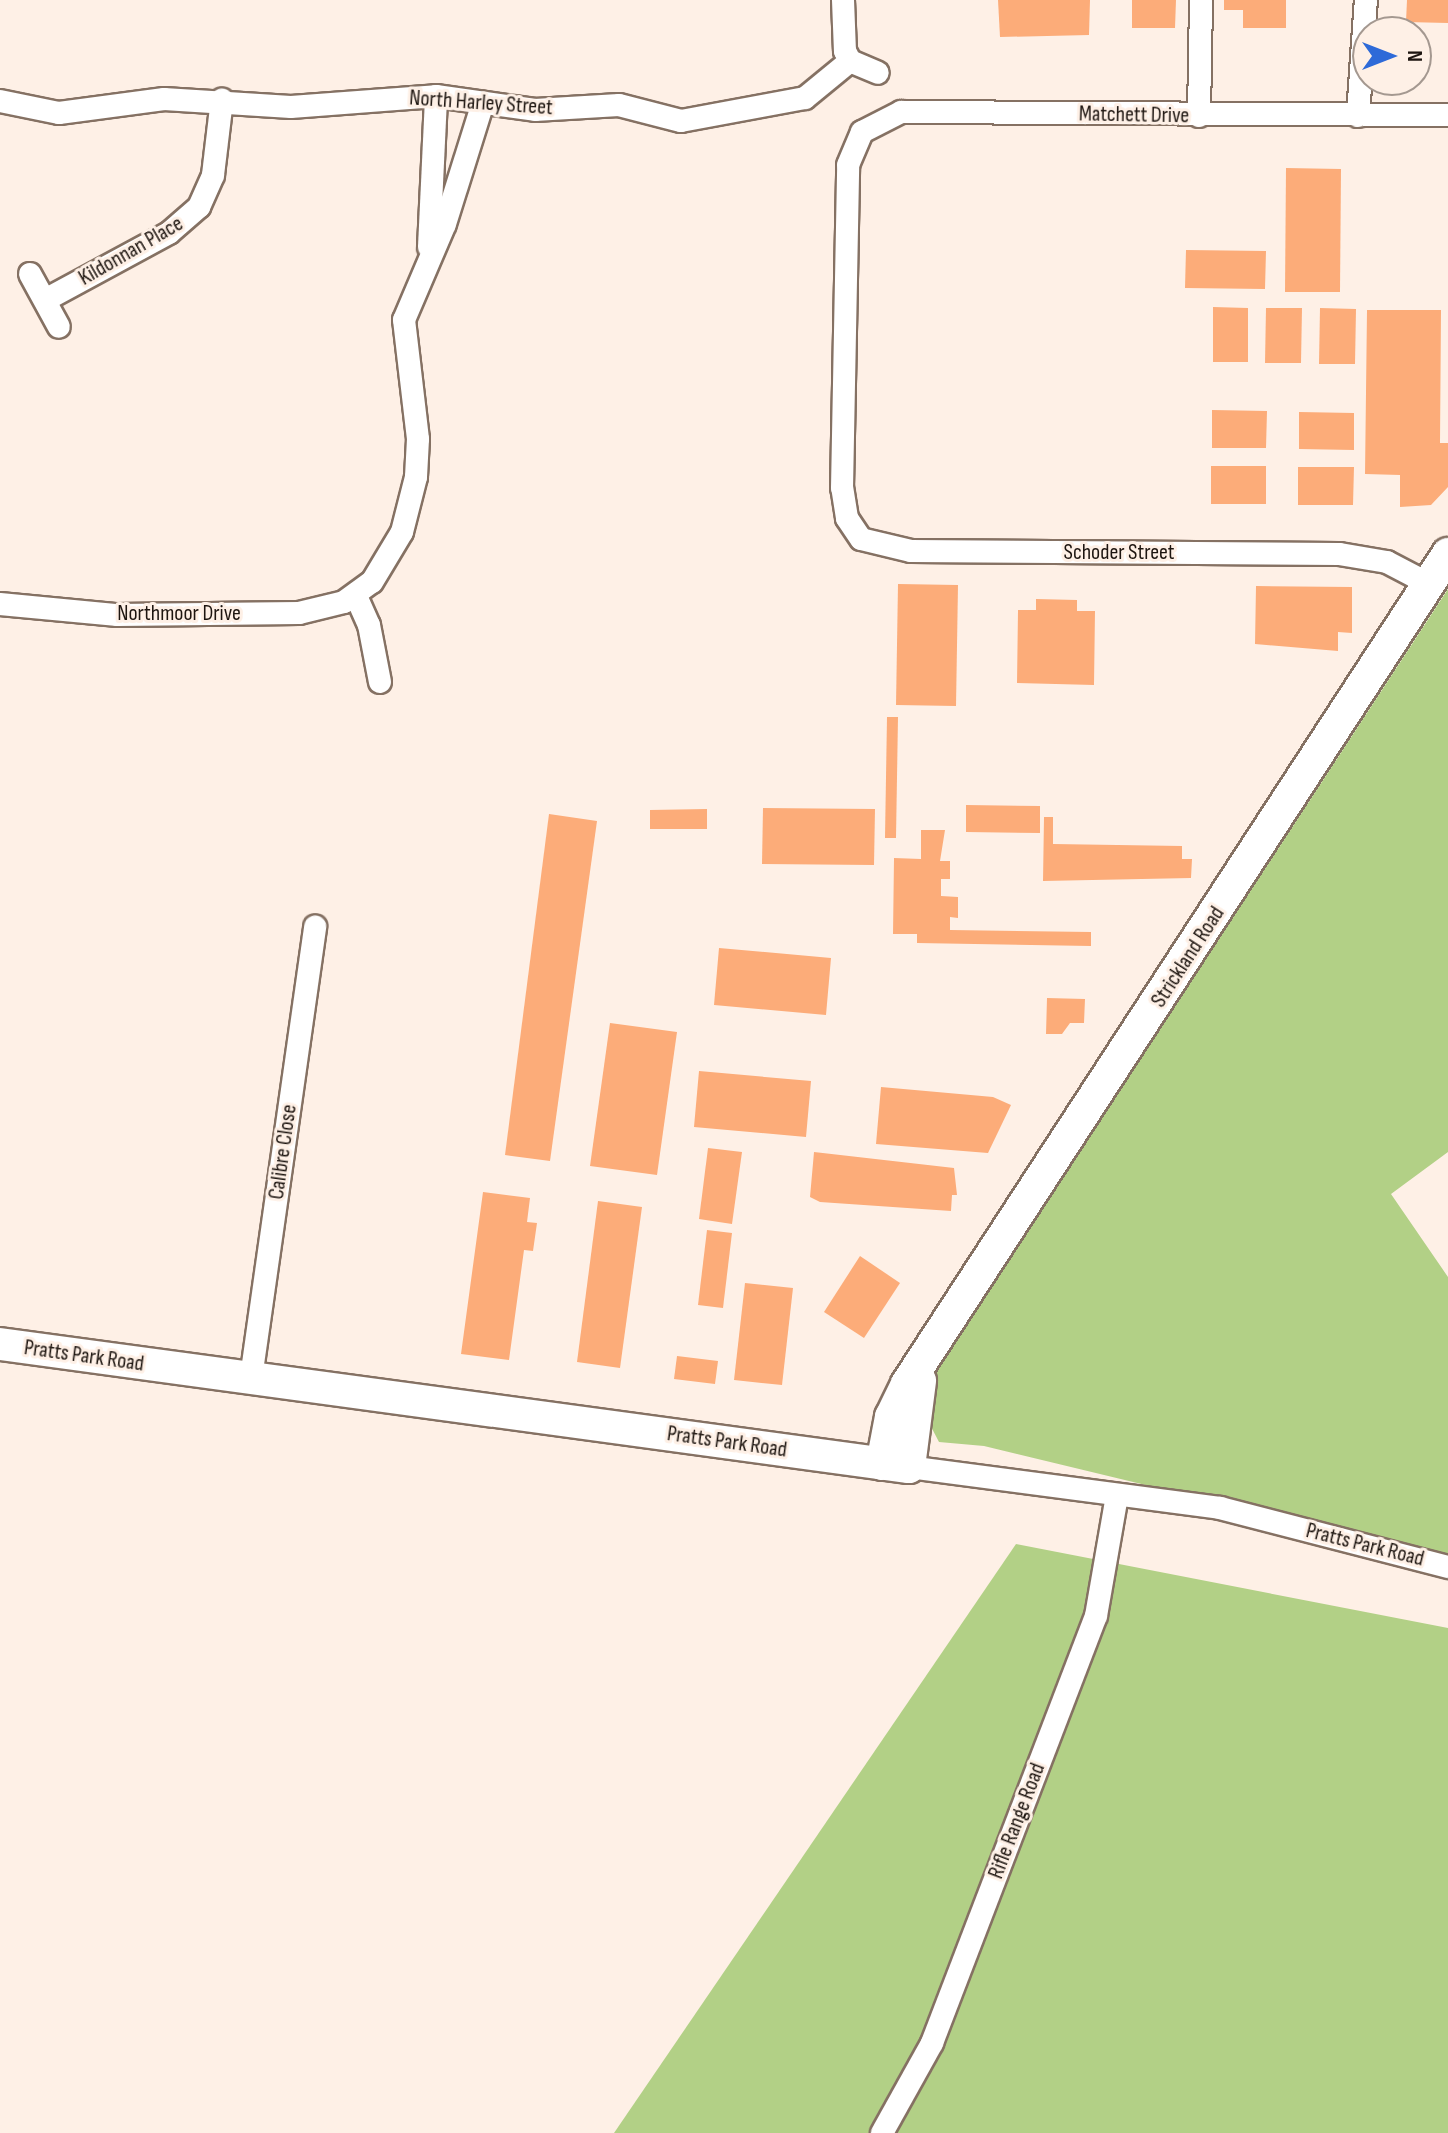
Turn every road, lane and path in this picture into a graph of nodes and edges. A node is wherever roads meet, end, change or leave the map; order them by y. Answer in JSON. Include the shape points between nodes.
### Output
{"nodes":[{"id":1,"x":843,"y":0,"type":"edge"},
{"id":2,"x":1201,"y":0,"type":"edge"},
{"id":3,"x":1366,"y":0,"type":"edge"},
{"id":4,"x":850,"y":61,"type":"junction"},
{"id":5,"x":878,"y":73,"type":"dead end"},
{"id":6,"x":436,"y":96,"type":"junction"},
{"id":7,"x":222,"y":100,"type":"junction"},
{"id":8,"x":0,"y":101,"type":"edge"},
{"id":9,"x":483,"y":103,"type":"junction"},
{"id":10,"x":1448,"y":115,"type":"edge"},
{"id":11,"x":1199,"y":116,"type":"junction"},
{"id":12,"x":1358,"y":116,"type":"junction"},
{"id":13,"x":429,"y":253,"type":"junction"},
{"id":14,"x":30,"y":274,"type":"dead end"},
{"id":15,"x":47,"y":299,"type":"junction"},
{"id":16,"x":59,"y":327,"type":"dead end"},
{"id":17,"x":842,"y":488,"type":"joint"},
{"id":18,"x":1448,"y":554,"type":"edge"},
{"id":19,"x":1429,"y":584,"type":"junction"},
{"id":20,"x":356,"y":596,"type":"junction"},
{"id":21,"x":0,"y":604,"type":"edge"},
{"id":22,"x":380,"y":682,"type":"dead end"},
{"id":23,"x":315,"y":927,"type":"dead end"},
{"id":24,"x":0,"y":1344,"type":"edge"},
{"id":25,"x":251,"y":1378,"type":"junction"},
{"id":26,"x":896,"y":1466,"type":"junction"},
{"id":27,"x":1117,"y":1496,"type":"junction"},
{"id":28,"x":1448,"y":1567,"type":"edge"},
{"id":29,"x":882,"y":2133,"type":"edge"}],
"edges":[{"from":1,"to":4,"type":"street","via":[[842,39]]},
{"from":2,"to":11,"type":"street"},
{"from":3,"to":12,"type":"street"},
{"from":4,"to":5,"type":"street"},
{"from":4,"to":9,"type":"street","name":"North Harley Street","via":[[824,89],[805,98],[708,119],[659,118],[619,105],[535,110]]},
{"from":6,"to":7,"type":"street","name":"North Harley Street","via":[[291,107]]},
{"from":6,"to":9,"type":"street","name":"North Harley Street"},
{"from":6,"to":13,"type":"street"},
{"from":7,"to":8,"type":"street","name":"North Harley Street","via":[[164,99],[59,113]]},
{"from":7,"to":15,"type":"street","name":"Kildonnan Place","via":[[213,175],[199,207],[169,233]]},
{"from":9,"to":13,"type":"street","via":[[445,224]]},
{"from":10,"to":12,"type":"street","name":"Matchett Drive"},
{"from":11,"to":12,"type":"street","name":"Matchett Drive"},
{"from":11,"to":17,"type":"street","name":"Matchett Drive","via":[[901,112],[862,132],[848,165]]},
{"from":13,"to":20,"type":"street","via":[[404,320],[418,439],[413,496],[394,549]]},
{"from":14,"to":15,"type":"street"},
{"from":15,"to":16,"type":"street"},
{"from":17,"to":19,"type":"street","name":"Schoder Street","via":[[852,530],[869,544],[897,551],[1339,554],[1395,565]]},
{"from":18,"to":19,"type":"street","name":"Strickland Road"},
{"from":19,"to":26,"type":"street","name":"Strickland Road","via":[[927,1359]]},
{"from":20,"to":21,"type":"street","name":"Northmoor Drive","via":[[315,611],[202,615],[93,614]]},
{"from":20,"to":22,"type":"street"},
{"from":23,"to":25,"type":"street","name":"Calibre Close"},
{"from":24,"to":25,"type":"street","name":"Pratts Park Road"},
{"from":25,"to":26,"type":"street","name":"Pratts Park Road"},
{"from":26,"to":27,"type":"street","name":"Pratts Park Road"},
{"from":27,"to":28,"type":"street","name":"Pratts Park Road","via":[[1220,1508]]},
{"from":27,"to":29,"type":"street","name":"Rifle Range Road","via":[[1096,1616],[932,2043]]}]}
